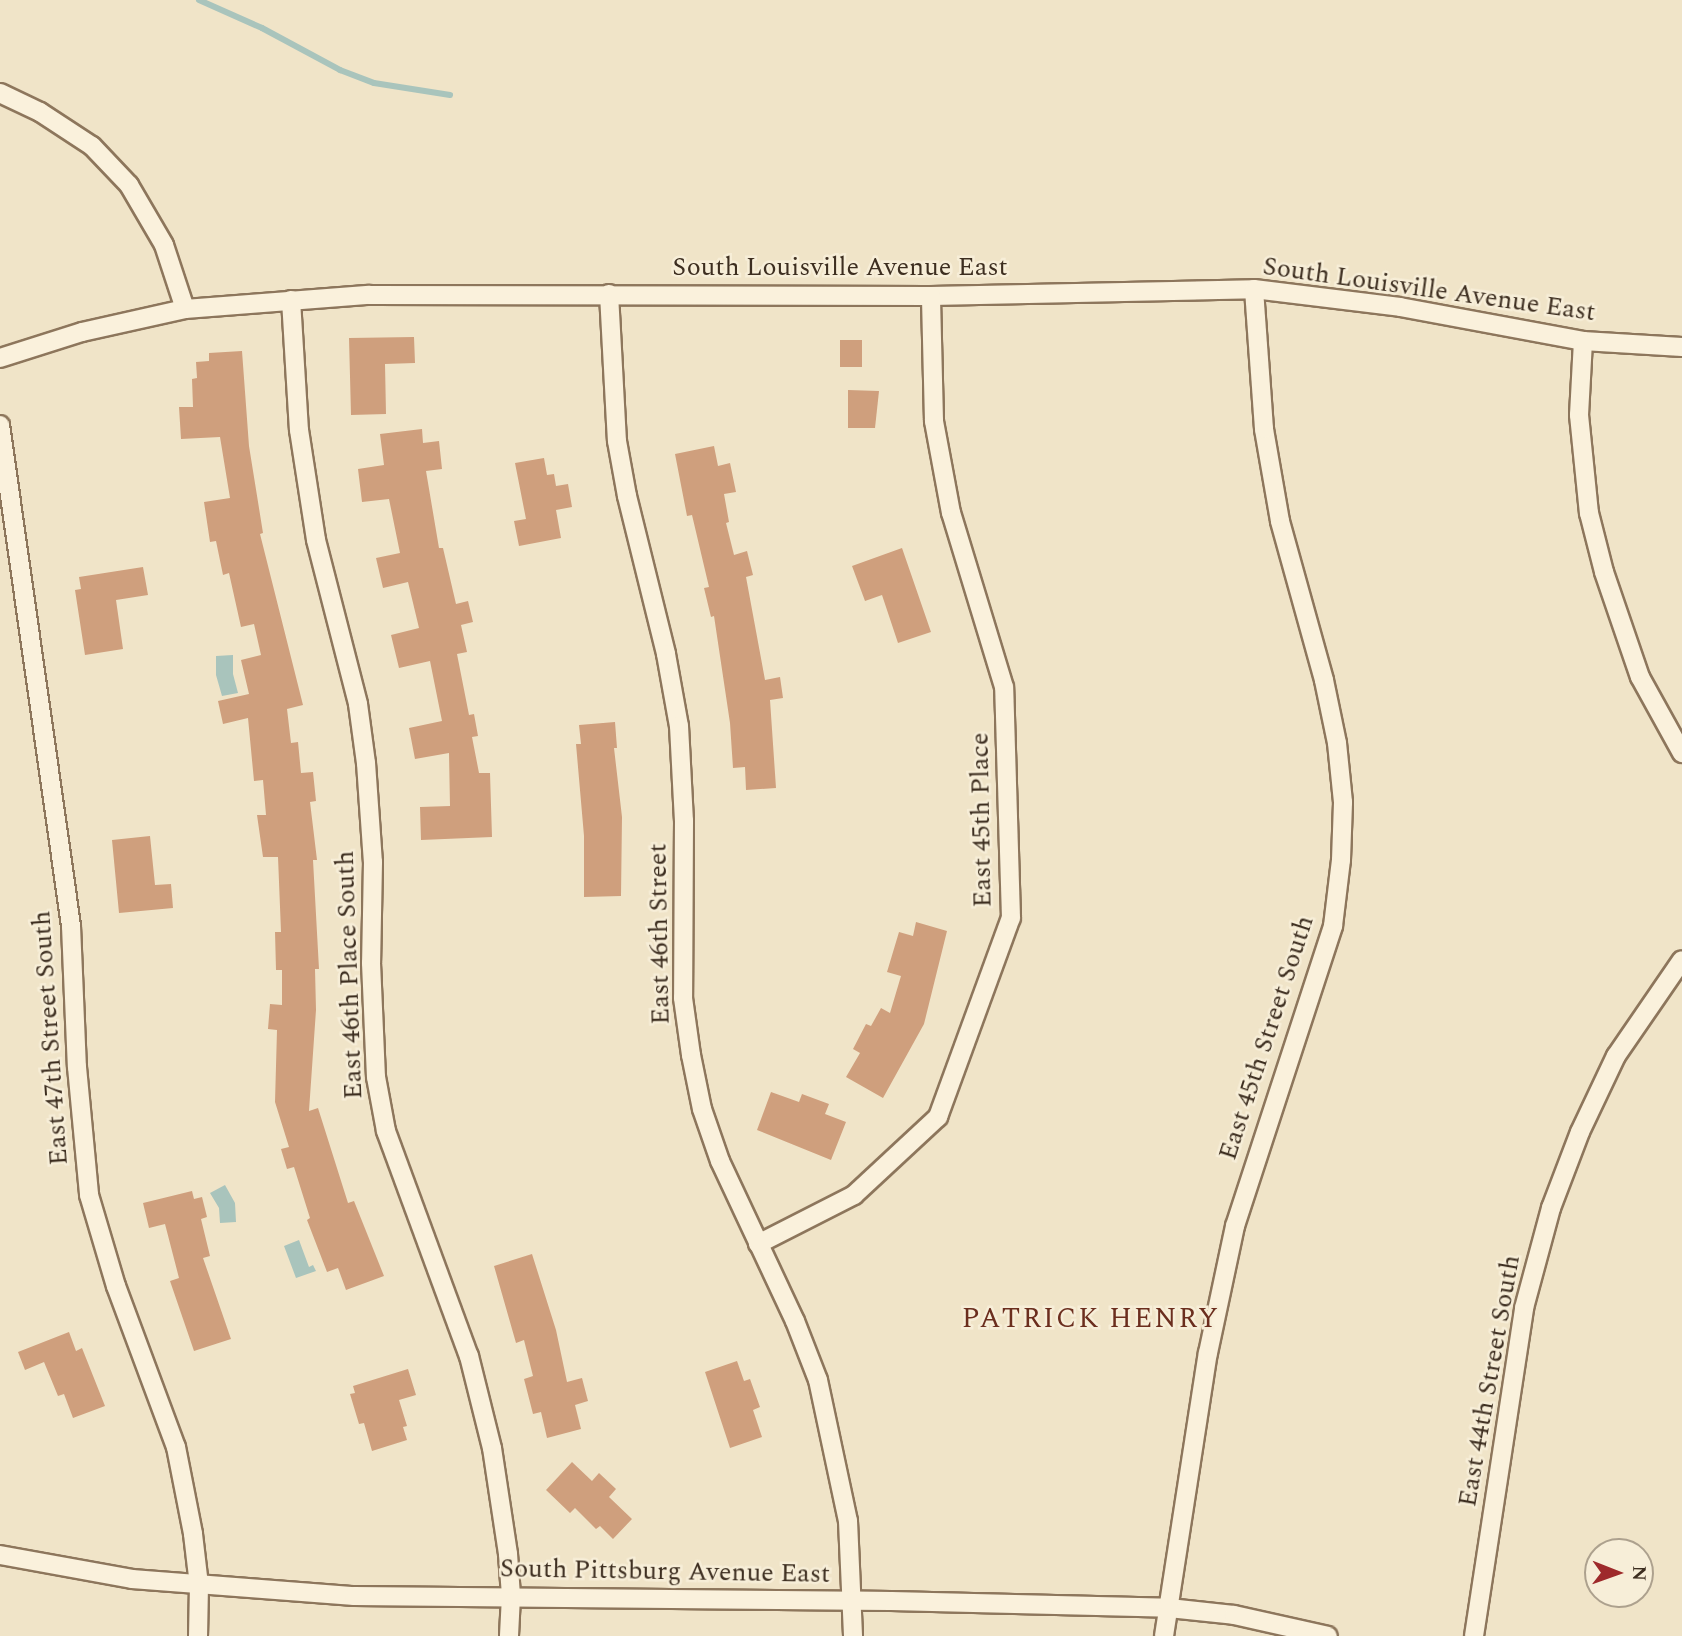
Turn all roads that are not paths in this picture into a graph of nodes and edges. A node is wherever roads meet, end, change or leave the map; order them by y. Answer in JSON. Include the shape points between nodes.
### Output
{"nodes":[{"id":1,"x":0,"y":93,"type":"edge"},
{"id":2,"x":1254,"y":289,"type":"junction"},
{"id":3,"x":609,"y":294,"type":"junction"},
{"id":4,"x":931,"y":296,"type":"junction"},
{"id":5,"x":291,"y":300,"type":"junction"},
{"id":6,"x":185,"y":309,"type":"junction"},
{"id":7,"x":1583,"y":341,"type":"junction"},
{"id":8,"x":1682,"y":347,"type":"edge"},
{"id":9,"x":0,"y":358,"type":"edge"},
{"id":10,"x":0,"y":425,"type":"edge"},
{"id":11,"x":1682,"y":753,"type":"edge"},
{"id":12,"x":1682,"y":960,"type":"edge"},
{"id":13,"x":758,"y":1244,"type":"junction"},
{"id":14,"x":0,"y":1555,"type":"edge"},
{"id":15,"x":199,"y":1584,"type":"junction"},
{"id":16,"x":511,"y":1596,"type":"junction"},
{"id":17,"x":853,"y":1601,"type":"junction"},
{"id":18,"x":1169,"y":1608,"type":"junction"},
{"id":19,"x":198,"y":1636,"type":"edge"},
{"id":20,"x":509,"y":1636,"type":"edge"},
{"id":21,"x":852,"y":1636,"type":"edge"},
{"id":22,"x":1164,"y":1636,"type":"edge"},
{"id":23,"x":1328,"y":1636,"type":"edge"},
{"id":24,"x":1474,"y":1636,"type":"edge"}],
"edges":[{"from":1,"to":6,"type":"street","via":[[40,112],[92,146],[130,185],[164,245]]},
{"from":2,"to":4,"type":"street","name":"South Louisville Avenue East"},
{"from":2,"to":7,"type":"street","name":"South Louisville Avenue East","via":[[1400,307]]},
{"from":2,"to":18,"type":"street","name":"East 45th Street South","via":[[1264,429],[1280,521],[1337,743],[1343,802],[1341,860],[1330,937],[1235,1226],[1208,1353]]},
{"from":3,"to":4,"type":"street","name":"South Louisville Avenue East"},
{"from":3,"to":5,"type":"street","name":"South Louisville Avenue East","via":[[369,295]]},
{"from":3,"to":13,"type":"street","name":"East 46th Street","via":[[617,440],[679,726],[684,821],[683,998],[691,1055],[702,1109],[720,1161]]},
{"from":4,"to":13,"type":"street","name":"East 45th Place","via":[[934,421],[951,513],[1004,687],[1011,918],[938,1117],[853,1195]]},
{"from":5,"to":6,"type":"street","name":"South Louisville Avenue East"},
{"from":5,"to":16,"type":"street","name":"East 46th Place South","via":[[301,444],[316,540],[358,704],[366,763],[373,862],[376,1077],[386,1131],[469,1356],[492,1448]]},
{"from":6,"to":9,"type":"street","name":"South Louisville Avenue East","via":[[82,332]]},
{"from":7,"to":8,"type":"street","name":"South Louisville Avenue East"},
{"from":7,"to":11,"type":"street","via":[[1579,415],[1589,513],[1640,677]]},
{"from":10,"to":15,"type":"street","name":"East 47th Street South","via":[[71,926],[89,1195],[119,1297],[176,1447]]},
{"from":12,"to":24,"type":"street","name":"East 44th Street South","via":[[1616,1056],[1551,1208],[1524,1308]]},
{"from":13,"to":17,"type":"street","name":"East 46th Street","via":[[818,1380],[848,1521]]},
{"from":14,"to":15,"type":"street","name":"South Pittsburg Avenue East","via":[[132,1579]]},
{"from":15,"to":16,"type":"street","name":"South Pittsburg Avenue East","via":[[354,1595]]},
{"from":15,"to":19,"type":"street","name":"East 47th Street South"},
{"from":16,"to":17,"type":"street","name":"South Pittsburg Avenue East"},
{"from":16,"to":20,"type":"street","name":"East 46th Place South"},
{"from":17,"to":18,"type":"street","name":"South Pittsburg Avenue East"},
{"from":17,"to":21,"type":"street","name":"East 46th Street"},
{"from":18,"to":22,"type":"street","name":"East 45th Street South"},
{"from":18,"to":23,"type":"street","name":"South Pittsburg Avenue East","via":[[1234,1615]]}]}
